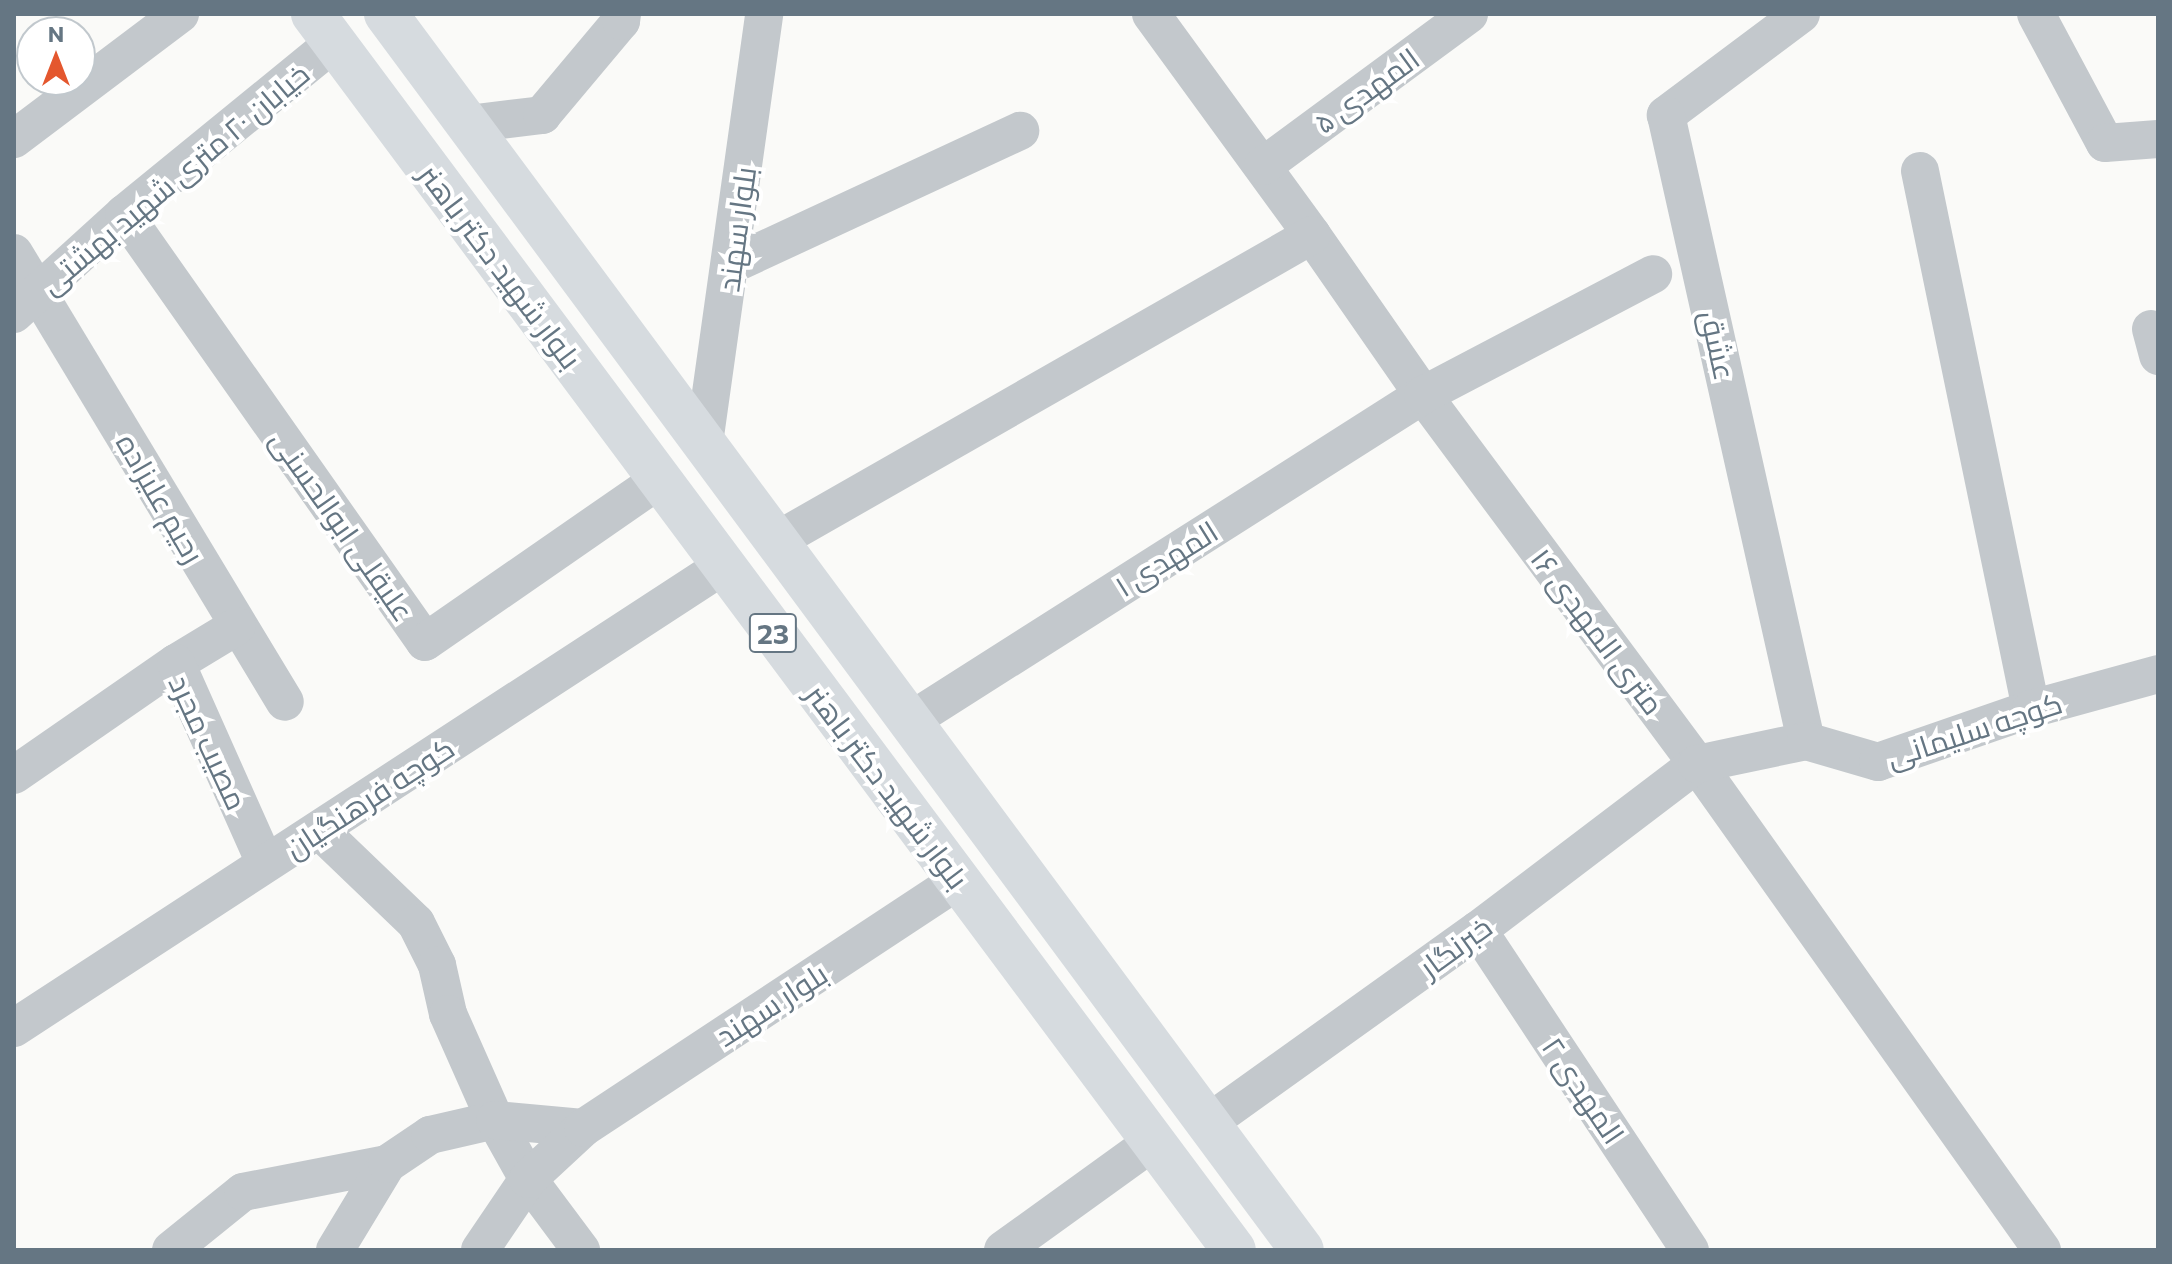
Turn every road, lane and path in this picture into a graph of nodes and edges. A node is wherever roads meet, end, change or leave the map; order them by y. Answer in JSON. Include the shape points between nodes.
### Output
{"nodes":[{"id":1,"x":180,"y":14,"type":"edge"},
{"id":2,"x":368,"y":14,"type":"edge"},
{"id":3,"x":386,"y":14,"type":"edge"},
{"id":4,"x":622,"y":14,"type":"edge"},
{"id":5,"x":764,"y":14,"type":"edge"},
{"id":6,"x":1151,"y":14,"type":"edge"},
{"id":7,"x":1469,"y":14,"type":"edge"},
{"id":8,"x":1801,"y":14,"type":"edge"},
{"id":9,"x":2036,"y":14,"type":"edge"},
{"id":10,"x":324,"y":28,"type":"edge"},
{"id":11,"x":468,"y":124,"type":"junction"},
{"id":12,"x":1020,"y":131,"type":"dead end"},
{"id":13,"x":14,"y":139,"type":"edge"},
{"id":14,"x":2158,"y":139,"type":"edge"},
{"id":15,"x":1263,"y":166,"type":"junction"},
{"id":16,"x":1920,"y":171,"type":"dead end"},
{"id":17,"x":124,"y":214,"type":"junction"},
{"id":18,"x":1312,"y":235,"type":"junction"},
{"id":19,"x":14,"y":253,"type":"edge"},
{"id":20,"x":731,"y":265,"type":"junction"},
{"id":21,"x":1653,"y":274,"type":"dead end"},
{"id":22,"x":27,"y":303,"type":"edge"},
{"id":23,"x":1423,"y":395,"type":"junction"},
{"id":24,"x":704,"y":443,"type":"junction"},
{"id":25,"x":659,"y":480,"type":"junction"},
{"id":26,"x":776,"y":541,"type":"junction"},
{"id":27,"x":723,"y":566,"type":"junction"},
{"id":28,"x":237,"y":626,"type":"junction"},
{"id":29,"x":176,"y":663,"type":"junction"},
{"id":30,"x":2158,"y":674,"type":"edge"},
{"id":31,"x":285,"y":702,"type":"dead end"},
{"id":32,"x":2031,"y":709,"type":"junction"},
{"id":33,"x":910,"y":721,"type":"junction"},
{"id":34,"x":1806,"y":741,"type":"junction"},
{"id":35,"x":1697,"y":764,"type":"junction"},
{"id":36,"x":14,"y":775,"type":"edge"},
{"id":37,"x":319,"y":830,"type":"junction"},
{"id":38,"x":265,"y":863,"type":"junction"},
{"id":39,"x":958,"y":881,"type":"junction"},
{"id":40,"x":1478,"y":930,"type":"junction"},
{"id":41,"x":14,"y":1028,"type":"edge"},
{"id":42,"x":495,"y":1120,"type":"junction"},
{"id":43,"x":1208,"y":1123,"type":"junction"},
{"id":44,"x":583,"y":1128,"type":"junction"},
{"id":45,"x":1153,"y":1142,"type":"junction"},
{"id":46,"x":387,"y":1164,"type":"junction"},
{"id":47,"x":528,"y":1179,"type":"junction"},
{"id":48,"x":171,"y":1250,"type":"edge"},
{"id":49,"x":335,"y":1250,"type":"edge"},
{"id":50,"x":480,"y":1250,"type":"edge"},
{"id":51,"x":581,"y":1250,"type":"edge"},
{"id":52,"x":1003,"y":1250,"type":"edge"},
{"id":53,"x":1234,"y":1250,"type":"edge"},
{"id":54,"x":1302,"y":1250,"type":"edge"},
{"id":55,"x":1690,"y":1250,"type":"edge"},
{"id":56,"x":2042,"y":1250,"type":"edge"}],
"edges":[{"from":1,"to":13,"type":"street"},
{"from":2,"to":10,"type":"main road"},
{"from":3,"to":11,"type":"main road","name":"بلوار شهید دکتر باهنر","number":"23"},
{"from":4,"to":11,"type":"street","via":[[542,115]]},
{"from":5,"to":20,"type":"street","name":"بلوار سهند"},
{"from":6,"to":15,"type":"street","name":"۱۶ متری المهدی"},
{"from":7,"to":15,"type":"street","name":"المهدی ۵"},
{"from":8,"to":34,"type":"street","name":"عشق","via":[[1666,115]]},
{"from":9,"to":14,"type":"street","via":[[2105,143]]},
{"from":10,"to":17,"type":"street","name":"خیابان ۲۰ متری شهید بهشتی"},
{"from":10,"to":25,"type":"main road","name":"بلوار شهید دکتر باهنر","number":"23"},
{"from":11,"to":24,"type":"main road","name":"بلوار شهید دکتر باهنر","number":"23"},
{"from":12,"to":20,"type":"street"},
{"from":15,"to":18,"type":"street","name":"۱۶ متری المهدی"},
{"from":16,"to":32,"type":"street"},
{"from":17,"to":22,"type":"street","name":"خیابان ۲۰ متری شهید بهشتی"},
{"from":17,"to":25,"type":"street","name":"علیقلی ابوالحسنی","via":[[425,642]]},
{"from":18,"to":23,"type":"street","name":"۱۶ متری المهدی"},
{"from":18,"to":26,"type":"street"},
{"from":19,"to":22,"type":"street","name":"رحیم علیزاده"},
{"from":20,"to":24,"type":"street","name":"بلوار سهند"},
{"from":21,"to":23,"type":"street","name":"المهدی ۱"},
{"from":22,"to":28,"type":"street","name":"رحیم علیزاده"},
{"from":23,"to":33,"type":"street","name":"المهدی ۱"},
{"from":23,"to":35,"type":"street","name":"۱۶ متری المهدی"},
{"from":24,"to":25,"type":"main road"},
{"from":24,"to":26,"type":"main road","name":"بلوار شهید دکتر باهنر","number":"23"},
{"from":25,"to":27,"type":"main road","name":"بلوار شهید دکتر باهنر","number":"23"},
{"from":26,"to":33,"type":"main road","name":"بلوار شهید دکتر باهنر","number":"23"},
{"from":27,"to":37,"type":"street","name":"کوچه فرهنگیان"},
{"from":27,"to":39,"type":"main road","name":"بلوار شهید دکتر باهنر","number":"23"},
{"from":28,"to":29,"type":"street"},
{"from":28,"to":31,"type":"street","name":"رحیم علیزاده"},
{"from":29,"to":36,"type":"street","name":"مصیب مجرد"},
{"from":29,"to":38,"type":"street","name":"مصیب مجرد"},
{"from":30,"to":32,"type":"street","name":"کوچه سلیمانی"},
{"from":32,"to":34,"type":"street","name":"کوچه سلیمانی","via":[[1878,762]]},
{"from":33,"to":43,"type":"main road","name":"بلوار شهید دکتر باهنر","number":"23"},
{"from":34,"to":35,"type":"street","name":"کوچه سلیمانی"},
{"from":35,"to":40,"type":"street","name":"خبرنگار"},
{"from":35,"to":56,"type":"street","name":"۱۶ متری المهدی"},
{"from":37,"to":38,"type":"street","name":"کوچه فرهنگیان"},
{"from":37,"to":42,"type":"street","via":[[416,923],[437,965],[448,1014]]},
{"from":38,"to":41,"type":"street","name":"کوچه فرهنگیان"},
{"from":39,"to":44,"type":"street","name":"بلوار سهند"},
{"from":39,"to":45,"type":"main road","name":"بلوار شهید دکتر باهنر","number":"23"},
{"from":40,"to":43,"type":"street","name":"خبرنگار"},
{"from":40,"to":55,"type":"street","name":"المهدی ۲"},
{"from":42,"to":44,"type":"street"},
{"from":42,"to":46,"type":"street","via":[[430,1135]]},
{"from":42,"to":47,"type":"street"},
{"from":43,"to":54,"type":"main road","name":"بلوار شهید دکتر باهنر","number":"23"},
{"from":44,"to":47,"type":"street","name":"بلوار سهند"},
{"from":45,"to":52,"type":"street"},
{"from":45,"to":53,"type":"main road","name":"بلوار شهید دکتر باهنر","number":"23"},
{"from":46,"to":48,"type":"street","via":[[243,1192]]},
{"from":46,"to":49,"type":"street"},
{"from":47,"to":50,"type":"street","name":"بلوار سهند"},
{"from":47,"to":51,"type":"street"}]}
